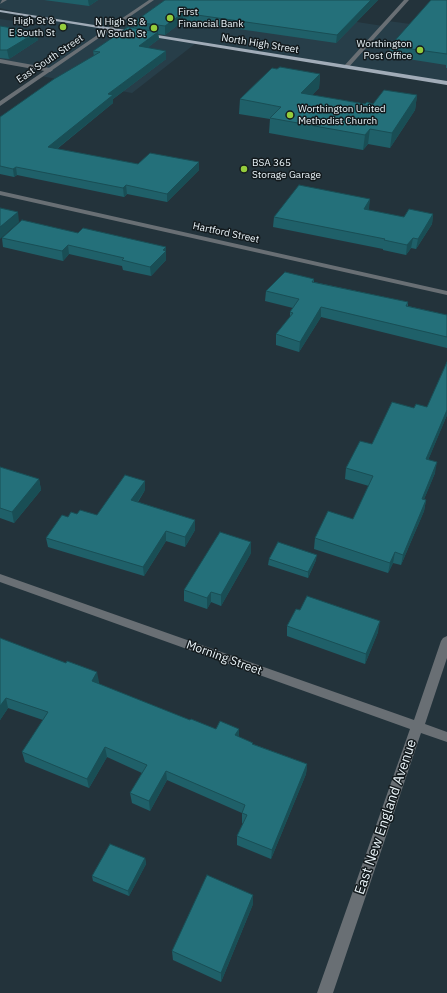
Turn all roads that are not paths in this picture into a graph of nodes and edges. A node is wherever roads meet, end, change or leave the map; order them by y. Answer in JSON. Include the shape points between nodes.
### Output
{"nodes":[{"id":1,"x":5,"y":0,"type":"edge"},
{"id":2,"x":152,"y":0,"type":"edge"},
{"id":3,"x":407,"y":0,"type":"edge"},
{"id":4,"x":0,"y":3,"type":"edge"},
{"id":5,"x":0,"y":12,"type":"edge"},
{"id":6,"x":110,"y":29,"type":"junction"},
{"id":7,"x":0,"y":61,"type":"edge"},
{"id":8,"x":346,"y":67,"type":"junction"},
{"id":9,"x":50,"y":70,"type":"junction"},
{"id":10,"x":447,"y":83,"type":"edge"},
{"id":11,"x":0,"y":104,"type":"edge"},
{"id":12,"x":0,"y":193,"type":"edge"},
{"id":13,"x":447,"y":293,"type":"edge"},
{"id":14,"x":0,"y":578,"type":"edge"},
{"id":15,"x":447,"y":641,"type":"edge"},
{"id":16,"x":417,"y":726,"type":"junction"},
{"id":17,"x":447,"y":737,"type":"edge"},
{"id":18,"x":325,"y":993,"type":"edge"}],
"edges":[{"from":1,"to":4,"type":"street"},
{"from":2,"to":6,"type":"street","name":"East South Street"},
{"from":3,"to":8,"type":"street"},
{"from":5,"to":6,"type":"main road","name":"North High Street"},
{"from":6,"to":8,"type":"main road","name":"North High Street"},
{"from":6,"to":9,"type":"street","name":"East South Street"},
{"from":7,"to":9,"type":"street"},
{"from":8,"to":10,"type":"main road","name":"North High Street"},
{"from":9,"to":11,"type":"street","name":"East South Street"},
{"from":12,"to":13,"type":"street","name":"Hartford Street"},
{"from":14,"to":16,"type":"street","name":"Morning Street"},
{"from":15,"to":16,"type":"street","name":"East New England Avenue"},
{"from":16,"to":17,"type":"street","name":"Morning Street"},
{"from":16,"to":18,"type":"street","name":"East New England Avenue"}]}
